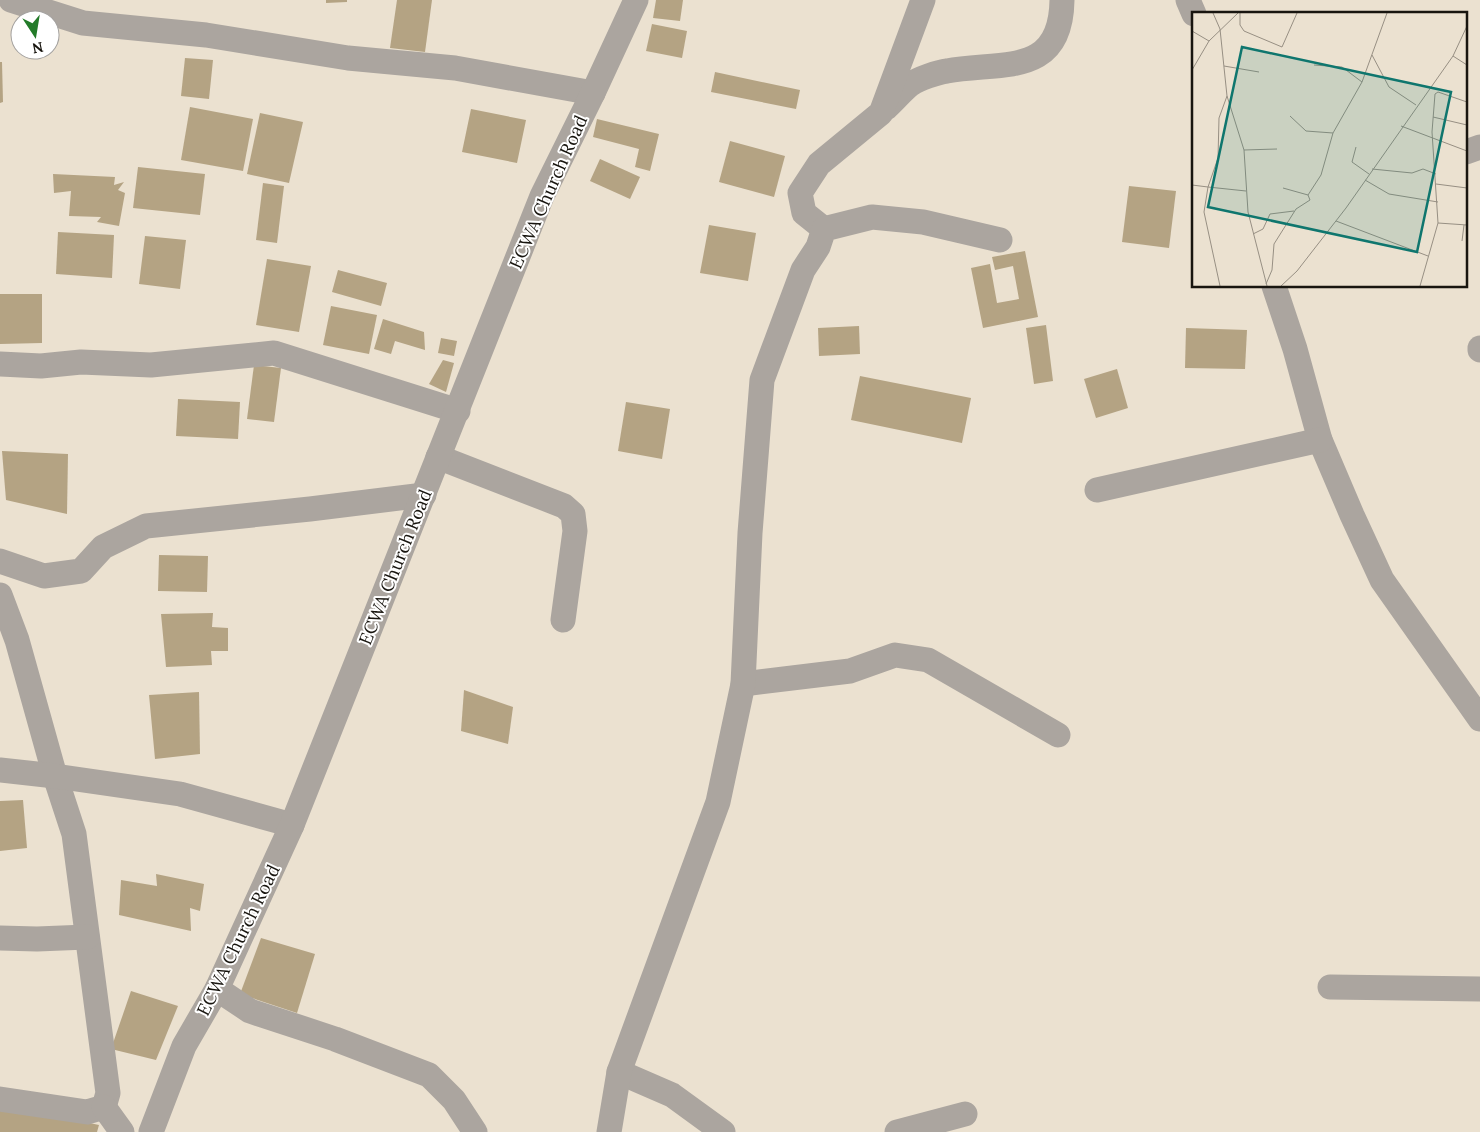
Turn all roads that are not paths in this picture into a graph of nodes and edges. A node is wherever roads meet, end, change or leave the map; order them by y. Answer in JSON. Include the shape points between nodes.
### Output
{"nodes":[{"id":1,"x":11,"y":0,"type":"edge"},
{"id":2,"x":636,"y":0,"type":"edge"},
{"id":3,"x":923,"y":0,"type":"edge"},
{"id":4,"x":1062,"y":0,"type":"edge"},
{"id":5,"x":1188,"y":0,"type":"edge"},
{"id":6,"x":1193,"y":12,"type":"edge"},
{"id":7,"x":594,"y":94,"type":"junction"},
{"id":8,"x":882,"y":113,"type":"junction"},
{"id":9,"x":1480,"y":147,"type":"edge"},
{"id":10,"x":1468,"y":151,"type":"edge"},
{"id":11,"x":824,"y":229,"type":"junction"},
{"id":12,"x":1000,"y":240,"type":"dead end"},
{"id":13,"x":1275,"y":288,"type":"edge"},
{"id":14,"x":0,"y":364,"type":"edge"},
{"id":15,"x":458,"y":411,"type":"junction"},
{"id":16,"x":1320,"y":440,"type":"junction"},
{"id":17,"x":438,"y":457,"type":"junction"},
{"id":18,"x":1096,"y":490,"type":"dead end"},
{"id":19,"x":424,"y":495,"type":"junction"},
{"id":20,"x":0,"y":561,"type":"edge"},
{"id":21,"x":0,"y":595,"type":"edge"},
{"id":22,"x":563,"y":620,"type":"dead end"},
{"id":23,"x":743,"y":684,"type":"junction"},
{"id":24,"x":1480,"y":719,"type":"edge"},
{"id":25,"x":1058,"y":735,"type":"dead end"},
{"id":26,"x":0,"y":770,"type":"edge"},
{"id":27,"x":55,"y":776,"type":"junction"},
{"id":28,"x":292,"y":825,"type":"junction"},
{"id":29,"x":87,"y":937,"type":"junction"},
{"id":30,"x":0,"y":938,"type":"edge"},
{"id":31,"x":1330,"y":987,"type":"dead end"},
{"id":32,"x":217,"y":989,"type":"junction"},
{"id":33,"x":1480,"y":989,"type":"edge"},
{"id":34,"x":619,"y":1072,"type":"junction"},
{"id":35,"x":0,"y":1099,"type":"edge"},
{"id":36,"x":104,"y":1107,"type":"junction"},
{"id":37,"x":965,"y":1114,"type":"dead end"},
{"id":38,"x":122,"y":1132,"type":"edge"},
{"id":39,"x":151,"y":1132,"type":"edge"},
{"id":40,"x":476,"y":1132,"type":"edge"},
{"id":41,"x":609,"y":1132,"type":"edge"},
{"id":42,"x":723,"y":1132,"type":"edge"},
{"id":43,"x":897,"y":1132,"type":"edge"}],
"edges":[{"from":1,"to":7,"type":"street","via":[[82,23],[206,35],[348,58],[455,68]]},
{"from":2,"to":7,"type":"street","name":"ECWA Church Road"},
{"from":3,"to":8,"type":"street"},
{"from":4,"to":8,"type":"street","via":[[1062,18],[1051,44],[1032,59],[945,71],[912,83]]},
{"from":5,"to":6,"type":"street"},
{"from":7,"to":15,"type":"street","name":"ECWA Church Road","via":[[542,196]]},
{"from":8,"to":11,"type":"street","via":[[819,164],[800,193],[804,213]]},
{"from":9,"to":10,"type":"street"},
{"from":11,"to":12,"type":"street","via":[[872,217],[923,222]]},
{"from":11,"to":23,"type":"street","via":[[818,247],[803,270],[762,380]]},
{"from":13,"to":16,"type":"street"},
{"from":14,"to":15,"type":"street","via":[[41,366],[81,362],[150,365],[274,353]]},
{"from":15,"to":17,"type":"street","name":"ECWA Church Road"},
{"from":16,"to":18,"type":"street"},
{"from":16,"to":24,"type":"street","via":[[1382,580]]},
{"from":17,"to":19,"type":"street","name":"ECWA Church Road"},
{"from":17,"to":22,"type":"street","via":[[564,506],[573,514],[575,531]]},
{"from":19,"to":20,"type":"street","via":[[146,526],[103,547],[81,571],[44,576]]},
{"from":19,"to":28,"type":"street","name":"ECWA Church Road"},
{"from":21,"to":27,"type":"street","via":[[17,640]]},
{"from":23,"to":25,"type":"street","via":[[850,671],[895,655],[928,660]]},
{"from":23,"to":34,"type":"street","via":[[718,802]]},
{"from":26,"to":27,"type":"street"},
{"from":27,"to":28,"type":"street","via":[[180,794]]},
{"from":27,"to":29,"type":"street","via":[[74,834]]},
{"from":28,"to":32,"type":"street","name":"ECWA Church Road"},
{"from":29,"to":30,"type":"street"},
{"from":29,"to":36,"type":"street","via":[[108,1093]]},
{"from":31,"to":33,"type":"street"},
{"from":32,"to":39,"type":"street","name":"ECWA Church Road","via":[[184,1046]]},
{"from":32,"to":40,"type":"street","via":[[250,1011],[335,1038],[429,1075],[454,1100]]},
{"from":34,"to":41,"type":"street"},
{"from":34,"to":42,"type":"street","via":[[672,1095]]},
{"from":35,"to":36,"type":"street","via":[[87,1112]]},
{"from":36,"to":38,"type":"street"},
{"from":37,"to":43,"type":"street"}]}
